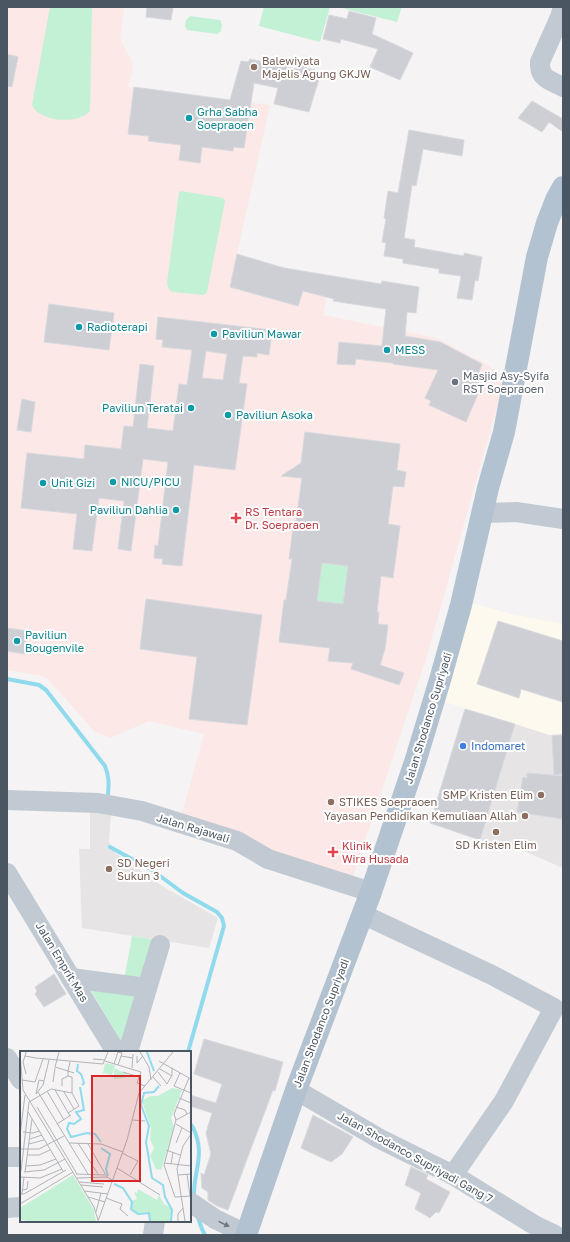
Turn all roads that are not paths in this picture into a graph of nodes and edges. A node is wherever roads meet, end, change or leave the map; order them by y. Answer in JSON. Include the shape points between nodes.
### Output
{"nodes":[{"id":1,"x":563,"y":7,"type":"edge"},
{"id":2,"x":563,"y":87,"type":"edge"},
{"id":3,"x":563,"y":187,"type":"edge"},
{"id":4,"x":483,"y":513,"type":"junction"},
{"id":5,"x":563,"y":519,"type":"edge"},
{"id":6,"x":7,"y":800,"type":"edge"},
{"id":7,"x":7,"y":873,"type":"edge"},
{"id":8,"x":371,"y":892,"type":"junction"},
{"id":9,"x":362,"y":914,"type":"junction"},
{"id":10,"x":160,"y":945,"type":"dead end"},
{"id":11,"x":71,"y":978,"type":"junction"},
{"id":12,"x":147,"y":988,"type":"junction"},
{"id":13,"x":115,"y":1051,"type":"edge"},
{"id":14,"x":128,"y":1051,"type":"edge"},
{"id":15,"x":7,"y":1058,"type":"edge"},
{"id":16,"x":20,"y":1078,"type":"edge"},
{"id":17,"x":296,"y":1090,"type":"junction"},
{"id":18,"x":7,"y":1157,"type":"edge"},
{"id":19,"x":20,"y":1157,"type":"edge"},
{"id":20,"x":453,"y":1175,"type":"junction"},
{"id":21,"x":20,"y":1207,"type":"edge"},
{"id":22,"x":196,"y":1207,"type":"edge"},
{"id":23,"x":7,"y":1208,"type":"edge"},
{"id":24,"x":155,"y":1222,"type":"edge"},
{"id":25,"x":153,"y":1235,"type":"edge"},
{"id":26,"x":246,"y":1235,"type":"edge"},
{"id":27,"x":555,"y":1235,"type":"edge"}],
"edges":[{"from":1,"to":2,"type":"street","via":[[540,62],[541,74]]},
{"from":3,"to":4,"type":"main road","name":"Jalan Shodanco Supriyadi","via":[[547,223],[537,257],[504,432]]},
{"from":4,"to":5,"type":"street","via":[[516,512]]},
{"from":4,"to":8,"type":"main road","name":"Jalan Shodanco Supriyadi","via":[[440,680]]},
{"from":6,"to":8,"type":"street","name":"Jalan Rajawali","via":[[98,803],[142,811],[237,841],[268,858]]},
{"from":7,"to":11,"type":"street","name":"Jalan Emprit Mas"},
{"from":8,"to":9,"type":"main road","name":"Jalan Shodanco Supriyadi"},
{"from":9,"to":17,"type":"main road","name":"Jalan Shodanco Supriyadi"},
{"from":9,"to":20,"type":"street","via":[[492,975],[554,1008],[504,1101]]},
{"from":10,"to":12,"type":"street"},
{"from":11,"to":12,"type":"street"},
{"from":11,"to":13,"type":"street","name":"Jalan Emprit Mas"},
{"from":12,"to":14,"type":"street"},
{"from":15,"to":16,"type":"street"},
{"from":17,"to":20,"type":"street","name":"Jalan Shodanco Supriyadi Gang 7","via":[[380,1139]]},
{"from":17,"to":26,"type":"main road","name":"Jalan Shodanco Supriyadi"},
{"from":18,"to":19,"type":"street"},
{"from":20,"to":27,"type":"street","name":"Jalan Shodanco Supriyadi Gang 7"},
{"from":21,"to":23,"type":"street"},
{"from":22,"to":26,"type":"street","one_way":true},
{"from":24,"to":25,"type":"street"}]}
